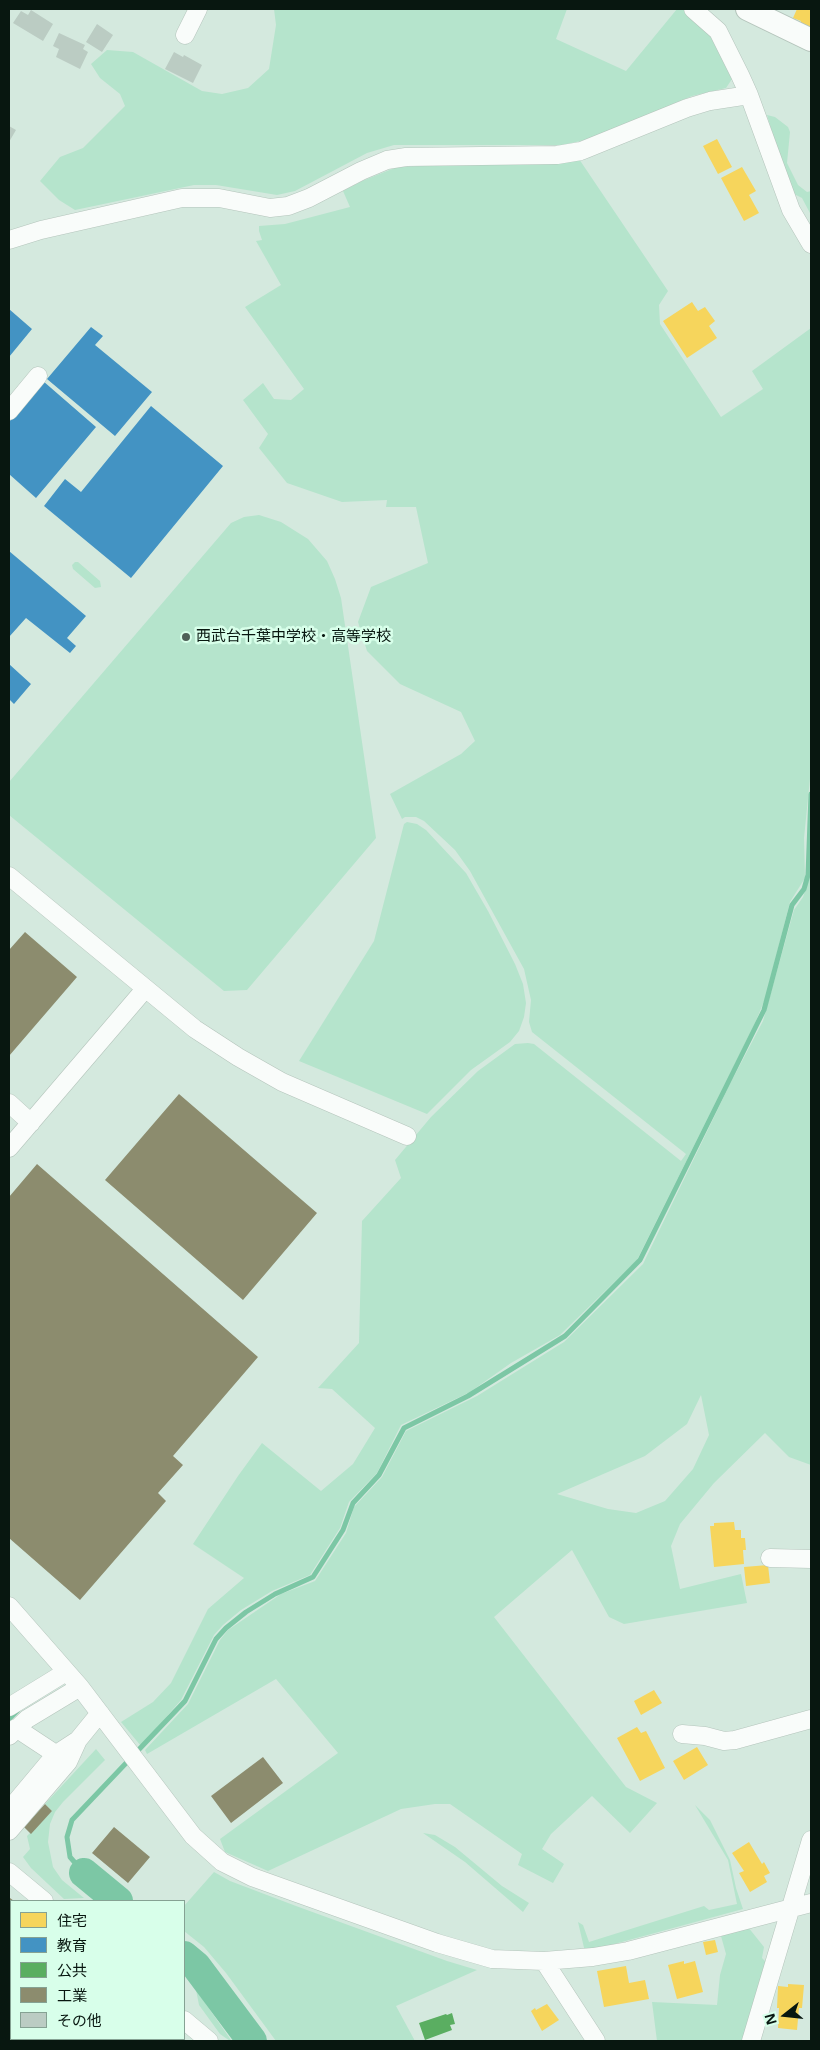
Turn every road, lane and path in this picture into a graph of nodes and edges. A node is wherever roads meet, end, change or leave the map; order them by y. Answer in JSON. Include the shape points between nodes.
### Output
{"nodes":[{"id":1,"x":198,"y":9,"type":"edge"},
{"id":2,"x":693,"y":9,"type":"edge"},
{"id":3,"x":752,"y":10,"type":"edge"},
{"id":4,"x":185,"y":35,"type":"dead end"},
{"id":5,"x":811,"y":40,"type":"edge"},
{"id":6,"x":749,"y":95,"type":"junction"},
{"id":7,"x":9,"y":240,"type":"edge"},
{"id":8,"x":811,"y":244,"type":"edge"},
{"id":9,"x":38,"y":376,"type":"dead end"},
{"id":10,"x":9,"y":411,"type":"edge"},
{"id":11,"x":9,"y":876,"type":"edge"},
{"id":12,"x":145,"y":989,"type":"junction"},
{"id":13,"x":9,"y":1103,"type":"edge"},
{"id":14,"x":30,"y":1122,"type":"junction"},
{"id":15,"x":407,"y":1136,"type":"dead end"},
{"id":16,"x":9,"y":1148,"type":"edge"},
{"id":17,"x":770,"y":1558,"type":"dead end"},
{"id":18,"x":811,"y":1559,"type":"edge"},
{"id":19,"x":9,"y":1606,"type":"edge"},
{"id":20,"x":66,"y":1672,"type":"junction"},
{"id":21,"x":80,"y":1687,"type":"junction"},
{"id":22,"x":9,"y":1707,"type":"edge"},
{"id":23,"x":100,"y":1712,"type":"junction"},
{"id":24,"x":811,"y":1719,"type":"edge"},
{"id":25,"x":13,"y":1732,"type":"edge"},
{"id":26,"x":682,"y":1734,"type":"dead end"},
{"id":27,"x":62,"y":1759,"type":"junction"},
{"id":28,"x":9,"y":1810,"type":"edge"},
{"id":29,"x":9,"y":1832,"type":"edge"},
{"id":30,"x":811,"y":1840,"type":"edge"},
{"id":31,"x":9,"y":1872,"type":"edge"},
{"id":32,"x":43,"y":1900,"type":"edge"},
{"id":33,"x":811,"y":1903,"type":"edge"},
{"id":34,"x":791,"y":1908,"type":"junction"},
{"id":35,"x":544,"y":1961,"type":"junction"},
{"id":36,"x":185,"y":2021,"type":"edge"},
{"id":37,"x":209,"y":2041,"type":"edge"},
{"id":38,"x":596,"y":2041,"type":"edge"},
{"id":39,"x":752,"y":2041,"type":"edge"}],
"edges":[{"from":1,"to":4,"type":"street"},
{"from":2,"to":6,"type":"street","via":[[718,31]]},
{"from":3,"to":5,"type":"main road"},
{"from":6,"to":7,"type":"street","via":[[687,108],[581,151],[557,155],[406,157],[387,160],[288,206],[270,208],[219,198],[182,198]]},
{"from":6,"to":8,"type":"street","via":[[790,210]]},
{"from":9,"to":10,"type":"street"},
{"from":11,"to":12,"type":"street"},
{"from":12,"to":14,"type":"street"},
{"from":12,"to":15,"type":"street","via":[[195,1029],[282,1082]]},
{"from":13,"to":14,"type":"street"},
{"from":14,"to":16,"type":"street"},
{"from":17,"to":18,"type":"street"},
{"from":19,"to":20,"type":"street"},
{"from":20,"to":21,"type":"street"},
{"from":20,"to":22,"type":"street"},
{"from":21,"to":23,"type":"street"},
{"from":21,"to":25,"type":"street","via":[[27,1719]]},
{"from":23,"to":27,"type":"street"},
{"from":23,"to":35,"type":"street","via":[[193,1836],[222,1862],[437,1943],[492,1959]]},
{"from":24,"to":26,"type":"street","via":[[734,1740]]},
{"from":25,"to":27,"type":"street"},
{"from":27,"to":28,"type":"street"},
{"from":27,"to":29,"type":"street"},
{"from":30,"to":34,"type":"street"},
{"from":31,"to":32,"type":"street"},
{"from":33,"to":34,"type":"street"},
{"from":34,"to":35,"type":"street","via":[[628,1950]]},
{"from":34,"to":39,"type":"street"},
{"from":35,"to":38,"type":"street"},
{"from":36,"to":37,"type":"street"}]}
